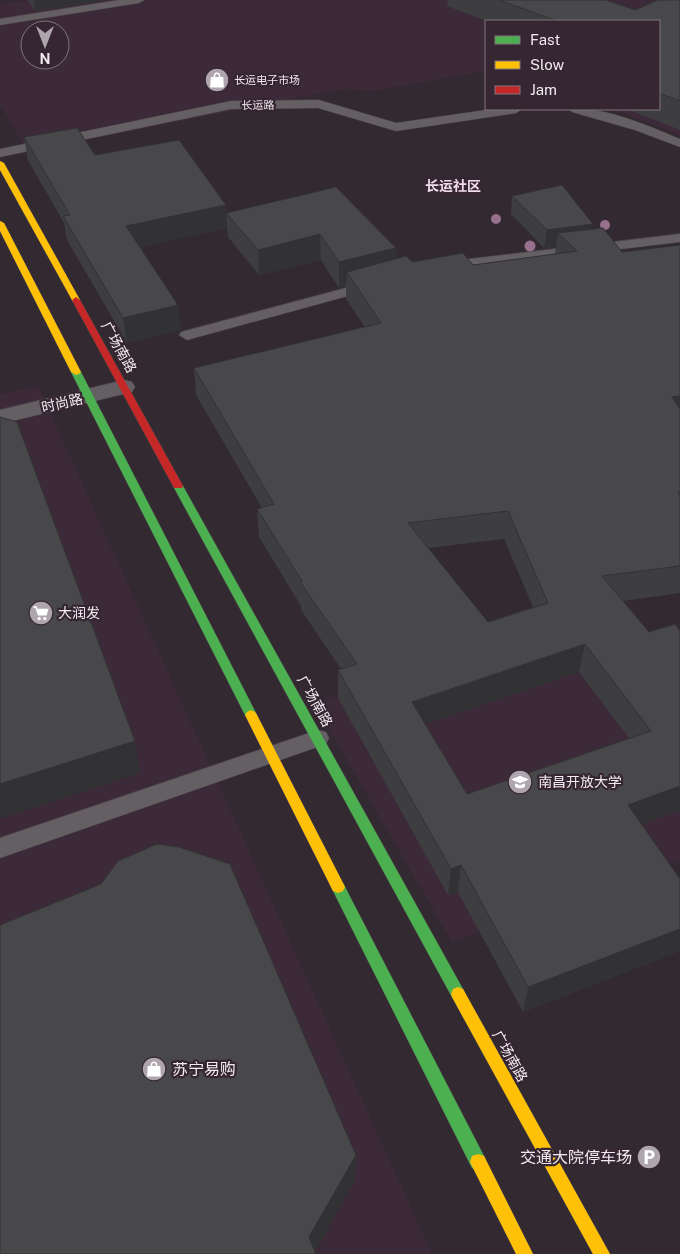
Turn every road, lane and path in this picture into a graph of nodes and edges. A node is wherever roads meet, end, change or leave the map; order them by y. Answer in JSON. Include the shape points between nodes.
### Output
{"nodes":[{"id":1,"x":139,"y":0,"type":"edge"},
{"id":2,"x":0,"y":22,"type":"edge"},
{"id":3,"x":509,"y":110,"type":"edge"},
{"id":4,"x":580,"y":110,"type":"edge"},
{"id":5,"x":680,"y":143,"type":"edge"},
{"id":6,"x":0,"y":153,"type":"edge"},
{"id":7,"x":0,"y":163,"type":"edge"},
{"id":8,"x":0,"y":223,"type":"edge"},
{"id":9,"x":680,"y":238,"type":"edge"},
{"id":10,"x":433,"y":269,"type":"edge"},
{"id":11,"x":386,"y":282,"type":"edge"},
{"id":12,"x":187,"y":335,"type":"dead end"},
{"id":13,"x":124,"y":387,"type":"junction"},
{"id":14,"x":86,"y":397,"type":"junction"},
{"id":15,"x":0,"y":417,"type":"edge"},
{"id":16,"x":318,"y":738,"type":"junction"},
{"id":17,"x":271,"y":755,"type":"junction"},
{"id":18,"x":0,"y":848,"type":"edge"},
{"id":19,"x":525,"y":1254,"type":"edge"},
{"id":20,"x":602,"y":1254,"type":"edge"}],
"edges":[{"from":1,"to":2,"type":"lane"},
{"from":3,"to":6,"type":"lane","name":"长运路","via":[[396,127],[319,104],[231,106]]},
{"from":4,"to":5,"type":"lane","via":[[640,126]]},
{"from":7,"to":13,"type":"street","name":"广场南路"},
{"from":8,"to":14,"type":"street"},
{"from":9,"to":10,"type":"lane"},
{"from":11,"to":12,"type":"lane"},
{"from":13,"to":14,"type":"street","name":"时尚路"},
{"from":13,"to":16,"type":"street","name":"广场南路"},
{"from":14,"to":15,"type":"street","name":"时尚路"},
{"from":14,"to":17,"type":"street"},
{"from":16,"to":17,"type":"lane"},
{"from":16,"to":20,"type":"street","name":"广场南路"},
{"from":17,"to":18,"type":"lane"},
{"from":17,"to":19,"type":"street"}]}
